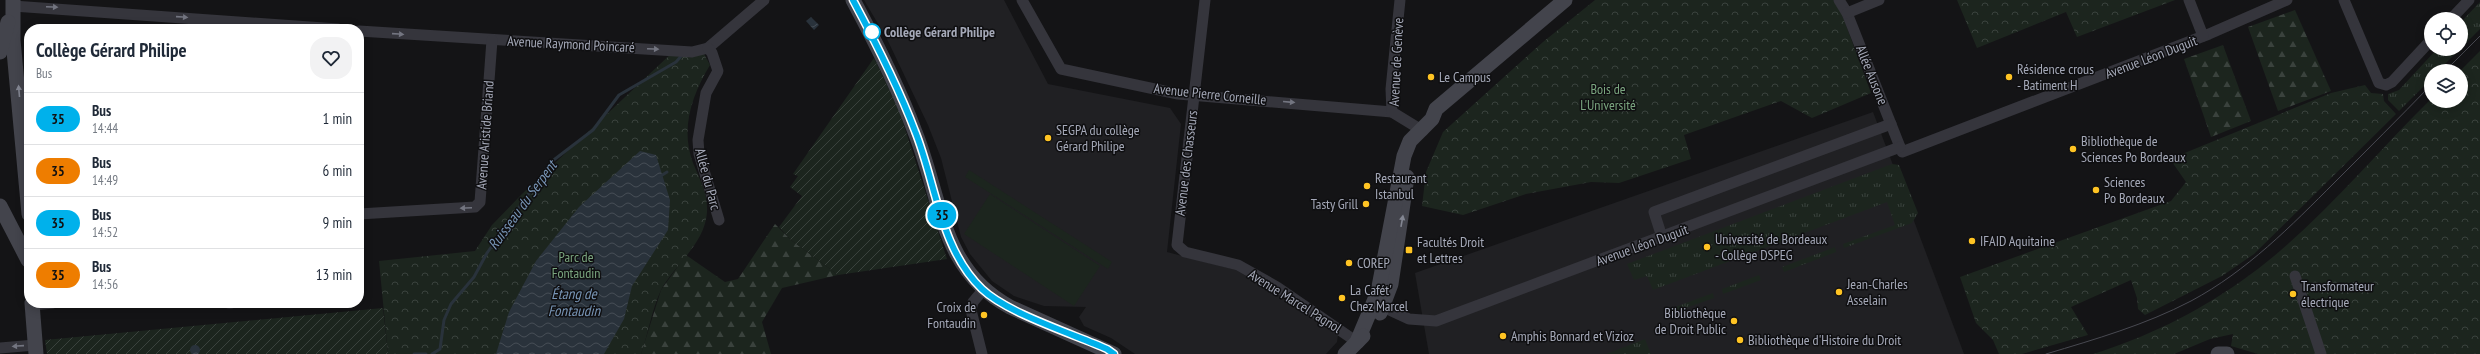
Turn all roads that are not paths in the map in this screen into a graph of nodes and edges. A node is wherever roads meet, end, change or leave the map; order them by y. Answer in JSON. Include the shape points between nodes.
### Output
{"nodes":[{"id":1,"x":764,"y":0,"type":"edge"},
{"id":2,"x":843,"y":0,"type":"edge"},
{"id":3,"x":853,"y":0,"type":"edge"},
{"id":4,"x":1022,"y":0,"type":"edge"},
{"id":5,"x":1205,"y":0,"type":"edge"},
{"id":6,"x":1400,"y":0,"type":"edge"},
{"id":7,"x":1565,"y":0,"type":"edge"},
{"id":8,"x":1574,"y":0,"type":"edge"},
{"id":9,"x":1839,"y":0,"type":"edge"},
{"id":10,"x":1879,"y":0,"type":"edge"},
{"id":11,"x":2189,"y":0,"type":"edge"},
{"id":12,"x":2287,"y":0,"type":"edge"},
{"id":13,"x":2344,"y":0,"type":"edge"},
{"id":14,"x":2469,"y":0,"type":"edge"},
{"id":15,"x":13,"y":3,"type":"edge"},
{"id":16,"x":2458,"y":12,"type":"edge"},
{"id":17,"x":1847,"y":13,"type":"junction"},
{"id":18,"x":276,"y":24,"type":"edge"},
{"id":19,"x":364,"y":31,"type":"edge"},
{"id":20,"x":2203,"y":36,"type":"junction"},
{"id":21,"x":492,"y":40,"type":"junction"},
{"id":22,"x":708,"y":48,"type":"junction"},
{"id":23,"x":2424,"y":48,"type":"edge"},
{"id":24,"x":878,"y":49,"type":"junction"},
{"id":25,"x":5,"y":52,"type":"edge"},
{"id":26,"x":1194,"y":94,"type":"junction"},
{"id":27,"x":1392,"y":112,"type":"junction"},
{"id":28,"x":1891,"y":124,"type":"junction"},
{"id":29,"x":1428,"y":125,"type":"junction"},
{"id":30,"x":1901,"y":150,"type":"junction"},
{"id":31,"x":24,"y":180,"type":"edge"},
{"id":32,"x":0,"y":206,"type":"edge"},
{"id":33,"x":364,"y":214,"type":"edge"},
{"id":34,"x":719,"y":220,"type":"dead end"},
{"id":35,"x":1662,"y":237,"type":"junction"},
{"id":36,"x":23,"y":239,"type":"edge"},
{"id":37,"x":1184,"y":252,"type":"joint"},
{"id":38,"x":2295,"y":276,"type":"dead end"},
{"id":39,"x":983,"y":290,"type":"junction"},
{"id":40,"x":1382,"y":307,"type":"junction"},
{"id":41,"x":32,"y":308,"type":"edge"},
{"id":42,"x":1357,"y":342,"type":"junction"},
{"id":43,"x":0,"y":348,"type":"edge"},
{"id":44,"x":36,"y":350,"type":"edge"},
{"id":45,"x":982,"y":354,"type":"edge"},
{"id":46,"x":1114,"y":354,"type":"edge"},
{"id":47,"x":1345,"y":354,"type":"edge"},
{"id":48,"x":2218,"y":354,"type":"edge"},
{"id":49,"x":2227,"y":354,"type":"edge"},
{"id":50,"x":2322,"y":354,"type":"edge"}],
"edges":[{"from":1,"to":22,"type":"street","name":"Avenue Raymond Poincaré"},
{"from":2,"to":24,"type":"main road","via":[[867,39]]},
{"from":3,"to":24,"type":"main road","via":[[871,30]]},
{"from":4,"to":26,"type":"street","name":"Avenue Pierre Corneille","via":[[1061,69],[1178,94]]},
{"from":5,"to":26,"type":"street","name":"Avenue des Chasseurs"},
{"from":6,"to":27,"type":"street","name":"Avenue de Genève"},
{"from":7,"to":29,"type":"main road","via":[[1440,105]]},
{"from":8,"to":29,"type":"main road"},
{"from":9,"to":17,"type":"street","name":"Allée Ausone"},
{"from":10,"to":17,"type":"street"},
{"from":11,"to":20,"type":"street"},
{"from":12,"to":20,"type":"street","name":"Avenue Léon Duguit"},
{"from":13,"to":23,"type":"street","via":[[2379,83],[2386,85],[2392,82]]},
{"from":14,"to":16,"type":"street"},
{"from":15,"to":18,"type":"street","one_way":true},
{"from":15,"to":25,"type":"main road"},
{"from":17,"to":28,"type":"street","name":"Allée Ausone"},
{"from":19,"to":21,"type":"street","name":"Avenue Raymond Poincaré","one_way":true},
{"from":20,"to":30,"type":"street","name":"Avenue Léon Duguit"},
{"from":21,"to":22,"type":"street","name":"Avenue Raymond Poincaré","one_way":true,"via":[[692,52]]},
{"from":21,"to":33,"type":"street","name":"Avenue Aristide Briand","one_way":true,"via":[[480,202],[475,207]]},
{"from":22,"to":34,"type":"street","name":"Allée du Parc","via":[[718,71],[706,93],[699,127],[699,154]]},
{"from":24,"to":39,"type":"main road","via":[[916,133],[951,242],[970,277]]},
{"from":31,"to":25,"type":"main road","one_way":true},
{"from":26,"to":27,"type":"street","name":"Avenue Pierre Corneille","one_way":true},
{"from":26,"to":37,"type":"street","name":"Avenue des Chasseurs","via":[[1177,236],[1177,245]]},
{"from":27,"to":29,"type":"street","name":"Avenue de Genève"},
{"from":28,"to":30,"type":"street","name":"Allée Ausone"},
{"from":28,"to":35,"type":"street","via":[[1654,212]]},
{"from":40,"to":29,"type":"main road","one_way":true,"via":[[1391,284],[1408,173]]},
{"from":29,"to":42,"type":"main road","via":[[1410,141],[1404,156],[1378,292]]},
{"from":30,"to":35,"type":"street","name":"Avenue Léon Duguit"},
{"from":32,"to":36,"type":"main road"},
{"from":35,"to":40,"type":"street","name":"Avenue Léon Duguit","via":[[1436,321],[1409,319]]},
{"from":37,"to":42,"type":"street","name":"Avenue Marcel Pagnol","via":[[1238,266],[1279,289]]},
{"from":38,"to":50,"type":"street"},
{"from":39,"to":45,"type":"street","via":[[973,302],[971,310]]},
{"from":39,"to":46,"type":"main road","via":[[1010,307]]},
{"from":40,"to":42,"type":"main road","via":[[1372,327]]},
{"from":41,"to":44,"type":"main road"},
{"from":42,"to":47,"type":"main road"},
{"from":44,"to":43,"type":"street","one_way":true},
{"from":48,"to":49,"type":"main road"}]}
